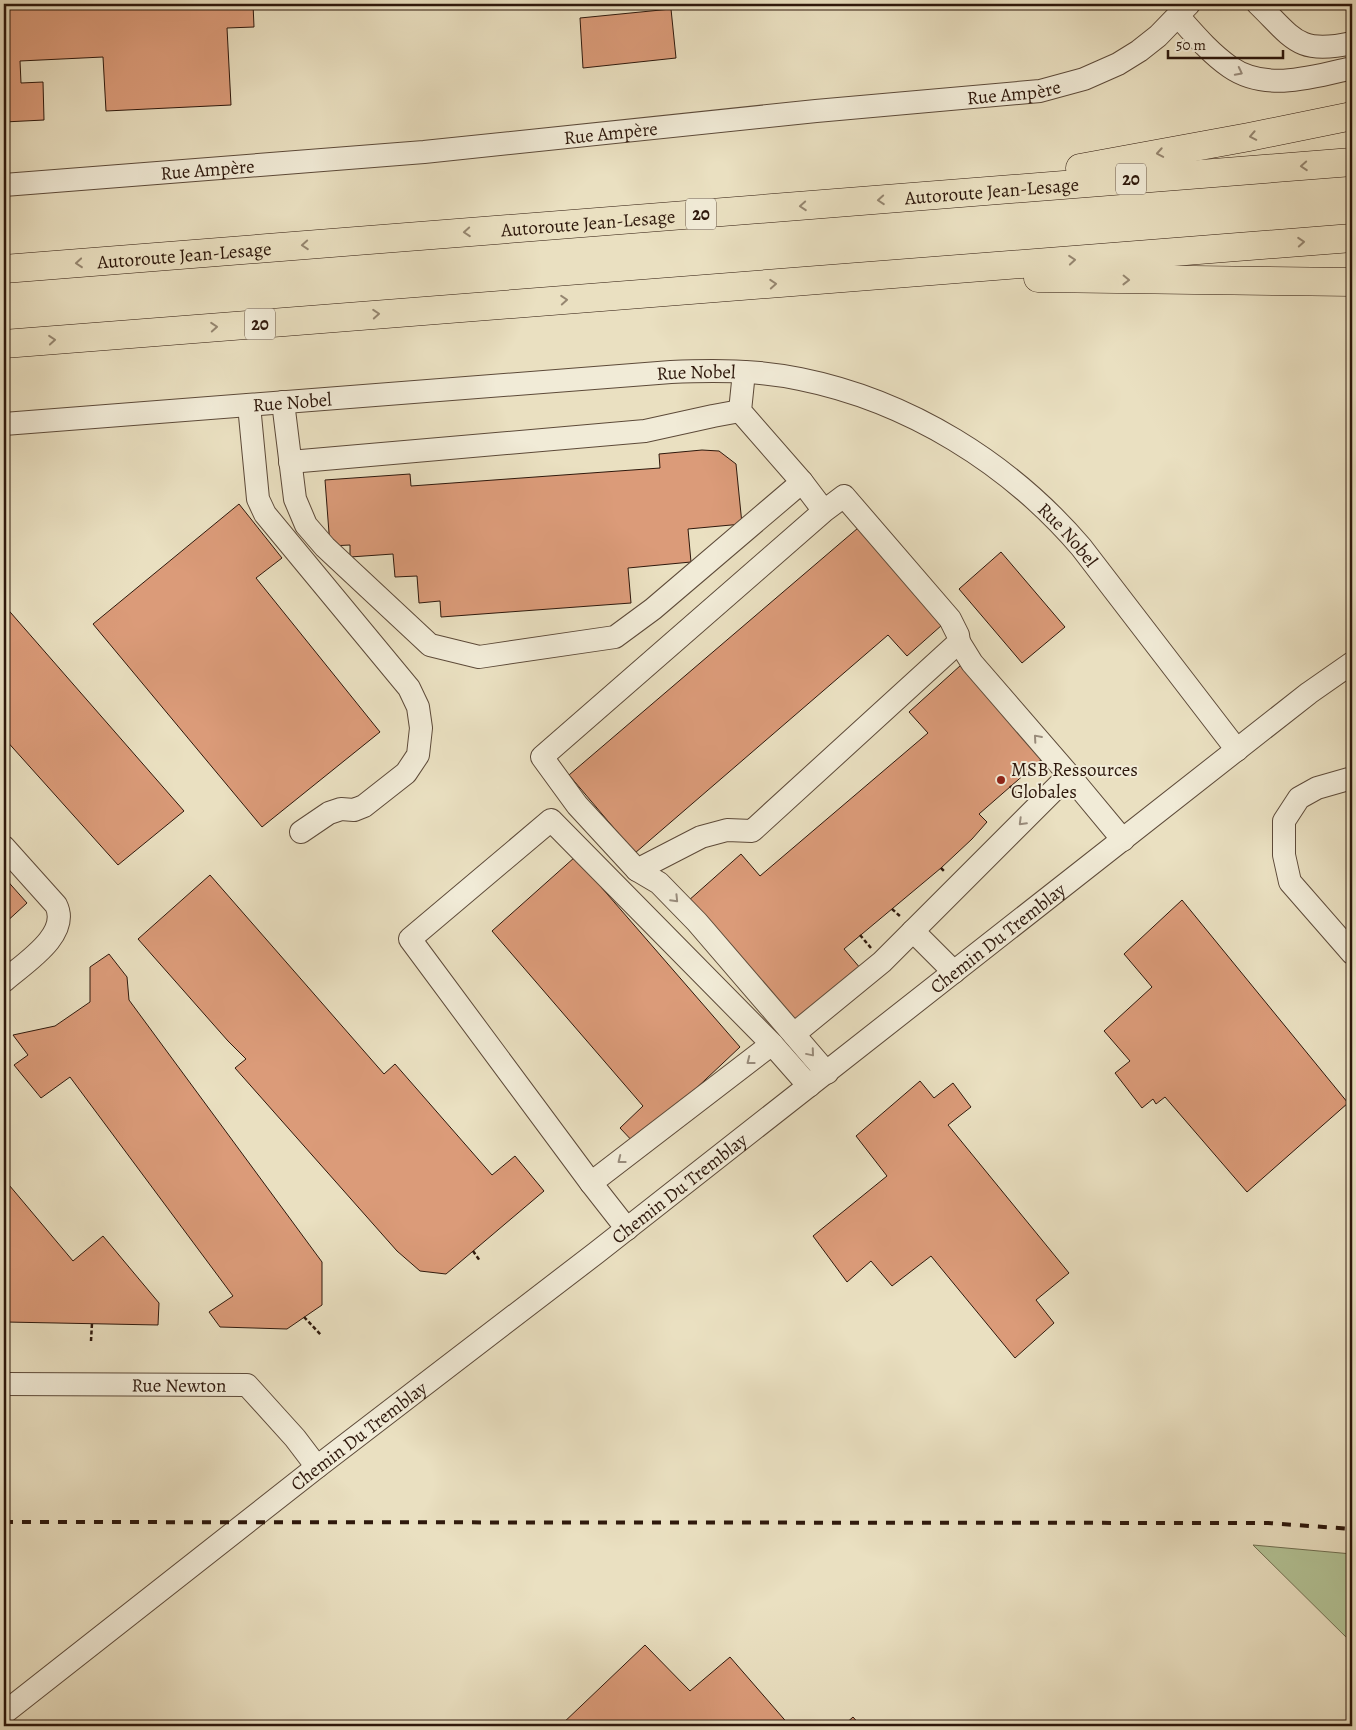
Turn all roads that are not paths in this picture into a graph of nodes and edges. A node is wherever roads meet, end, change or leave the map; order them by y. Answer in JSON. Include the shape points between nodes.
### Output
{"nodes":[{"id":1,"x":1258,"y":4,"type":"edge"},
{"id":2,"x":1183,"y":10,"type":"edge"},
{"id":3,"x":1352,"y":43,"type":"edge"},
{"id":4,"x":1352,"y":68,"type":"edge"},
{"id":5,"x":1352,"y":116,"type":"edge"},
{"id":6,"x":1352,"y":162,"type":"edge"},
{"id":7,"x":4,"y":184,"type":"edge"},
{"id":8,"x":911,"y":198,"type":"junction"},
{"id":9,"x":1352,"y":238,"type":"edge"},
{"id":10,"x":4,"y":269,"type":"edge"},
{"id":11,"x":884,"y":276,"type":"junction"},
{"id":12,"x":1352,"y":282,"type":"edge"},
{"id":13,"x":4,"y":344,"type":"edge"},
{"id":14,"x":744,"y":372,"type":"junction"},
{"id":15,"x":283,"y":402,"type":"junction"},
{"id":16,"x":249,"y":405,"type":"junction"},
{"id":17,"x":740,"y":411,"type":"junction"},
{"id":18,"x":4,"y":424,"type":"edge"},
{"id":19,"x":290,"y":462,"type":"junction"},
{"id":20,"x":802,"y":482,"type":"junction"},
{"id":21,"x":824,"y":511,"type":"junction"},
{"id":22,"x":959,"y":642,"type":"junction"},
{"id":23,"x":1352,"y":663,"type":"edge"},
{"id":24,"x":1237,"y":750,"type":"junction"},
{"id":25,"x":1069,"y":775,"type":"junction"},
{"id":26,"x":1352,"y":778,"type":"edge"},
{"id":27,"x":301,"y":832,"type":"dead end"},
{"id":28,"x":1122,"y":840,"type":"junction"},
{"id":29,"x":4,"y":847,"type":"edge"},
{"id":30,"x":637,"y":870,"type":"junction"},
{"id":31,"x":906,"y":923,"type":"junction"},
{"id":32,"x":1352,"y":953,"type":"edge"},
{"id":33,"x":954,"y":972,"type":"junction"},
{"id":34,"x":4,"y":981,"type":"edge"},
{"id":35,"x":794,"y":1034,"type":"junction"},
{"id":36,"x":772,"y":1044,"type":"junction"},
{"id":37,"x":827,"y":1073,"type":"junction"},
{"id":38,"x":809,"y":1086,"type":"junction"},
{"id":39,"x":591,"y":1183,"type":"junction"},
{"id":40,"x":627,"y":1229,"type":"junction"},
{"id":41,"x":4,"y":1384,"type":"edge"},
{"id":42,"x":317,"y":1467,"type":"junction"},
{"id":43,"x":4,"y":1713,"type":"edge"}],
"edges":[{"from":1,"to":3,"type":"street","via":[[1302,44],[1323,48]]},
{"from":2,"to":4,"type":"street","one_way":true,"via":[[1209,50],[1238,72],[1253,78],[1295,80]]},
{"from":2,"to":7,"type":"street","name":"Rue Ampère","via":[[1149,44],[1118,64],[1084,79],[1040,91],[457,149]]},
{"from":5,"to":8,"type":"highway","one_way":true},
{"from":6,"to":8,"type":"highway","name":"Autoroute Jean-Lesage","number":"20","one_way":true},
{"from":8,"to":10,"type":"highway","name":"Autoroute Jean-Lesage","number":"20","one_way":true},
{"from":11,"to":9,"type":"highway","number":"20","one_way":true},
{"from":11,"to":12,"type":"highway","one_way":true},
{"from":13,"to":11,"type":"highway","number":"20","one_way":true},
{"from":14,"to":15,"type":"street","name":"Rue Nobel","via":[[671,372]]},
{"from":14,"to":17,"type":"street"},
{"from":14,"to":24,"type":"street","name":"Rue Nobel","via":[[825,384],[869,399],[935,429],[1002,472],[1038,502],[1081,547]]},
{"from":15,"to":16,"type":"street","name":"Rue Nobel"},
{"from":15,"to":19,"type":"street"},
{"from":16,"to":18,"type":"street","name":"Rue Nobel"},
{"from":16,"to":27,"type":"street","via":[[258,499],[266,514],[409,688],[418,707],[422,728],[418,755],[406,773],[364,806],[329,812]]},
{"from":17,"to":19,"type":"street","via":[[645,431]]},
{"from":17,"to":20,"type":"street"},
{"from":19,"to":20,"type":"street","via":[[295,499],[306,525],[325,547],[430,646],[479,657],[616,637]]},
{"from":20,"to":21,"type":"street"},
{"from":21,"to":22,"type":"street","via":[[844,496],[950,619]]},
{"from":21,"to":30,"type":"street","via":[[542,757],[577,805]]},
{"from":25,"to":22,"type":"street","one_way":true,"via":[[972,663]]},
{"from":22,"to":30,"type":"street","via":[[752,831],[726,830],[701,837]]},
{"from":23,"to":24,"type":"street","name":"Chemin Du Tremblay"},
{"from":24,"to":28,"type":"street","name":"Chemin Du Tremblay"},
{"from":25,"to":28,"type":"street"},
{"from":25,"to":31,"type":"street","one_way":true},
{"from":26,"to":32,"type":"street","via":[[1317,788],[1299,798],[1284,821],[1284,855],[1290,882]]},
{"from":28,"to":33,"type":"street","name":"Chemin Du Tremblay"},
{"from":29,"to":34,"type":"street","via":[[56,905],[59,917],[56,932],[48,943]]},
{"from":30,"to":35,"type":"street","one_way":true,"via":[[659,883],[697,922]]},
{"from":31,"to":33,"type":"street"},
{"from":31,"to":35,"type":"street","via":[[882,962]]},
{"from":33,"to":37,"type":"street","name":"Chemin Du Tremblay"},
{"from":35,"to":37,"type":"street","one_way":true},
{"from":36,"to":38,"type":"street"},
{"from":36,"to":39,"type":"street","one_way":true},
{"from":36,"to":39,"type":"street","via":[[551,820],[410,939]]},
{"from":37,"to":38,"type":"street","name":"Chemin Du Tremblay"},
{"from":38,"to":40,"type":"street","name":"Chemin Du Tremblay"},
{"from":39,"to":40,"type":"street"},
{"from":40,"to":42,"type":"street","name":"Chemin Du Tremblay"},
{"from":41,"to":42,"type":"street","name":"Rue Newton","via":[[247,1385]]},
{"from":42,"to":43,"type":"street","name":"Chemin Du Tremblay"}]}
